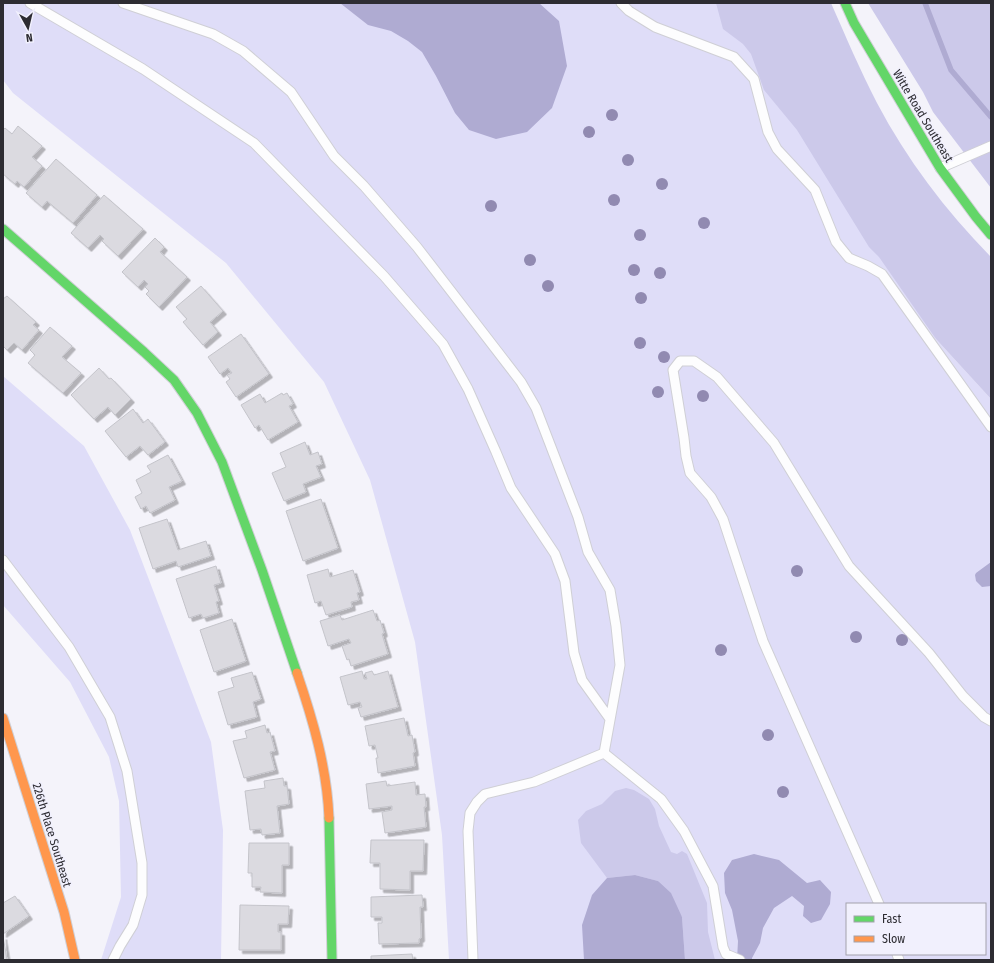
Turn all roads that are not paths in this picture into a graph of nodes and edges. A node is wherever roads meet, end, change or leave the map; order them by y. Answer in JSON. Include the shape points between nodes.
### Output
{"nodes":[{"id":1,"x":30,"y":3,"type":"edge"},
{"id":2,"x":123,"y":3,"type":"edge"},
{"id":3,"x":621,"y":3,"type":"edge"},
{"id":4,"x":844,"y":3,"type":"edge"},
{"id":5,"x":991,"y":146,"type":"edge"},
{"id":6,"x":940,"y":168,"type":"junction"},
{"id":7,"x":3,"y":229,"type":"edge"},
{"id":8,"x":991,"y":234,"type":"edge"},
{"id":9,"x":991,"y":427,"type":"edge"},
{"id":10,"x":3,"y":560,"type":"edge"},
{"id":11,"x":3,"y":718,"type":"edge"},
{"id":12,"x":610,"y":719,"type":"junction"},
{"id":13,"x":991,"y":721,"type":"edge"},
{"id":14,"x":604,"y":753,"type":"junction"},
{"id":15,"x":879,"y":903,"type":"edge"},
{"id":16,"x":75,"y":960,"type":"edge"},
{"id":17,"x":113,"y":960,"type":"edge"},
{"id":18,"x":332,"y":960,"type":"edge"},
{"id":19,"x":472,"y":960,"type":"edge"},
{"id":20,"x":740,"y":960,"type":"edge"}],
"edges":[{"from":1,"to":12,"type":"lane","via":[[143,69],[254,143],[384,276],[443,344],[468,390],[511,488],[555,554],[565,581],[574,653],[582,680]]},
{"from":2,"to":12,"type":"lane","via":[[214,34],[243,51],[291,92],[334,156],[417,247],[521,382],[536,408],[578,517],[588,552],[610,590],[620,665]]},
{"from":3,"to":9,"type":"lane","via":[[655,27],[734,57],[754,79],[768,132],[777,149],[815,190],[836,242],[849,258],[882,274]]},
{"from":4,"to":6,"type":"street","name":"Witte Road Southeast"},
{"from":5,"to":6,"type":"lane"},
{"from":6,"to":8,"type":"street","name":"Witte Road Southeast"},
{"from":7,"to":18,"type":"street","via":[[174,380],[197,413],[222,462],[312,716],[321,756],[328,795]]},
{"from":10,"to":17,"type":"lane","via":[[68,647],[110,717],[127,771],[142,863],[142,895],[134,926]]},
{"from":11,"to":16,"type":"street","name":"226th Place Southeast","via":[[64,912]]},
{"from":12,"to":14,"type":"lane"},
{"from":13,"to":15,"type":"lane","via":[[963,696],[850,566],[774,442],[717,377],[694,362],[680,361],[674,370],[690,473],[711,498],[723,520],[764,641]]},
{"from":14,"to":19,"type":"lane","via":[[534,782],[485,794],[477,802],[470,813],[468,831]]},
{"from":14,"to":20,"type":"lane","via":[[661,799],[684,831],[713,886],[726,954]]}]}
